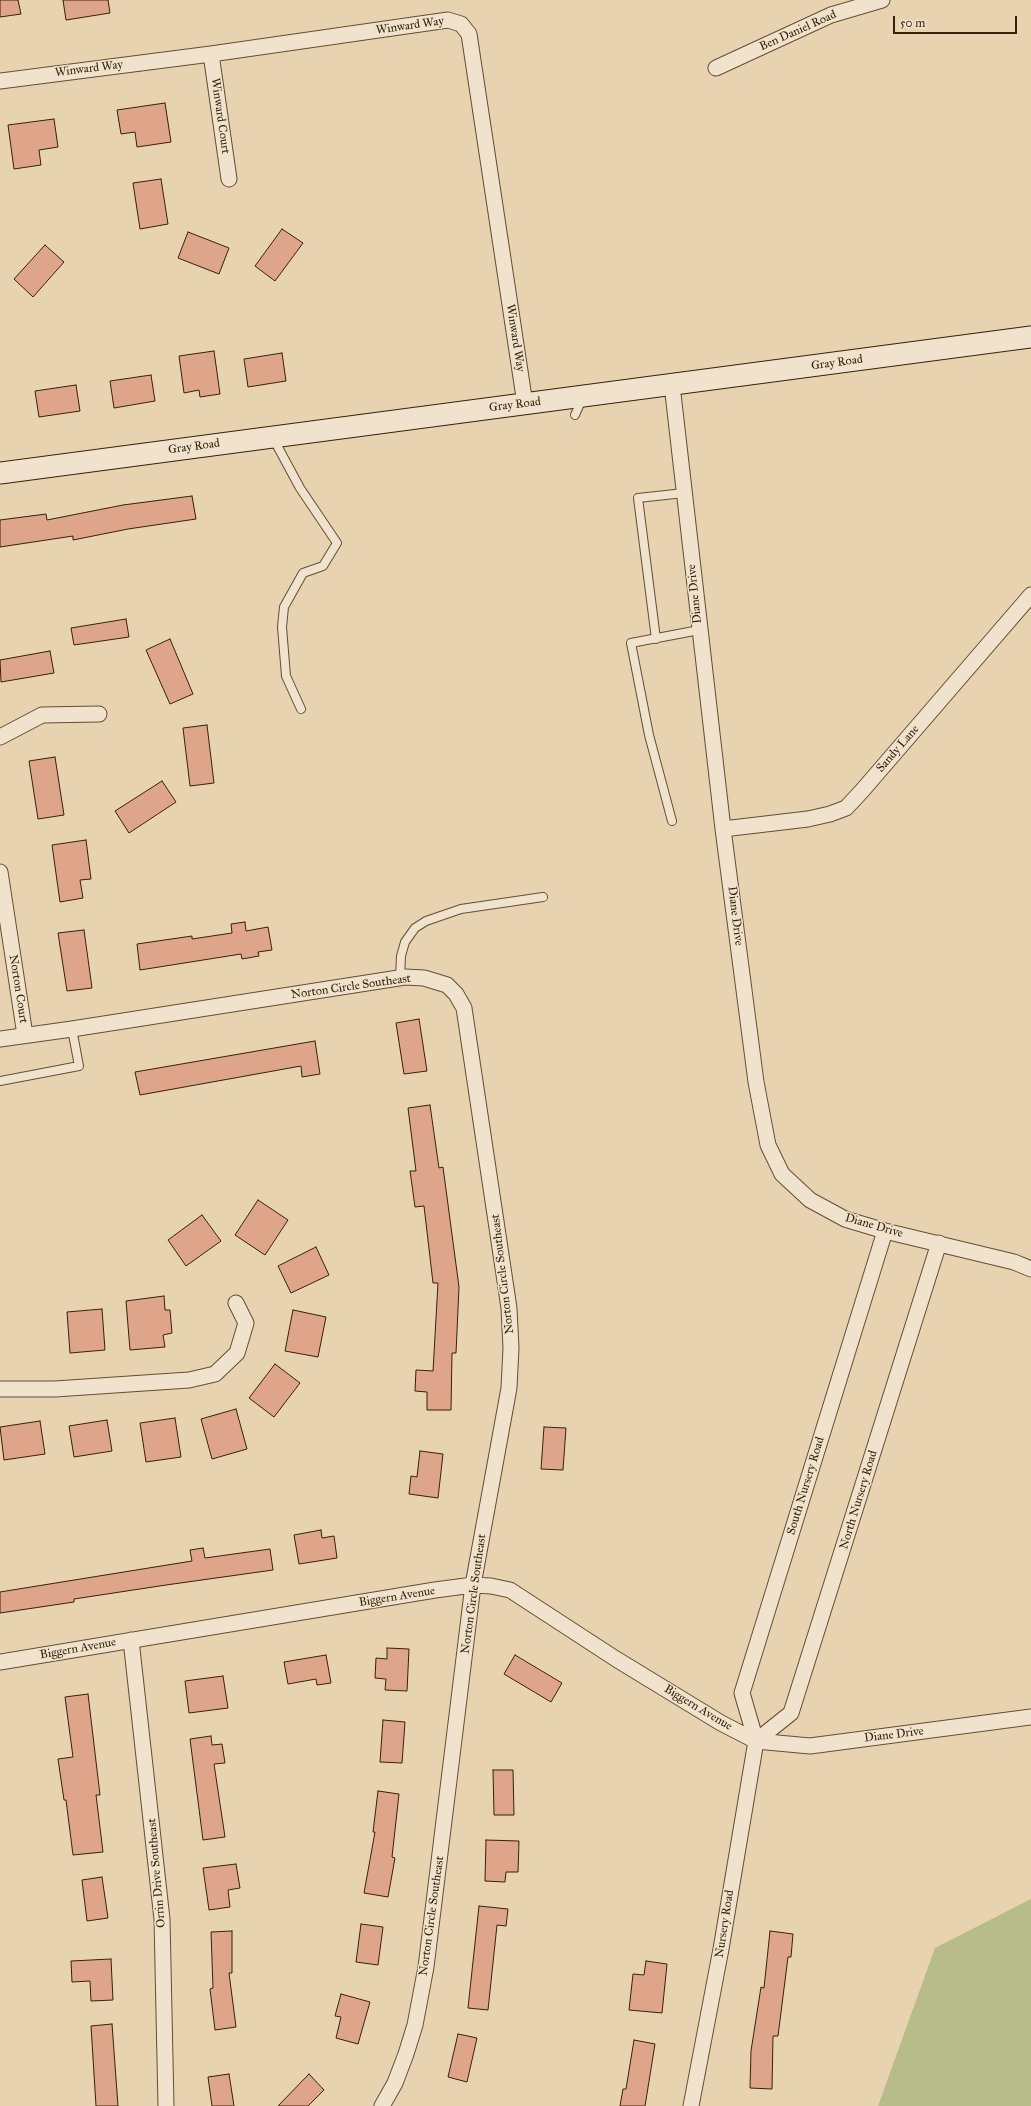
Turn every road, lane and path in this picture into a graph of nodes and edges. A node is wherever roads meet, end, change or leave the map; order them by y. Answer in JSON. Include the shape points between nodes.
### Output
{"nodes":[{"id":1,"x":882,"y":0,"type":"edge"},
{"id":2,"x":211,"y":54,"type":"junction"},
{"id":3,"x":716,"y":68,"type":"dead end"},
{"id":4,"x":0,"y":81,"type":"edge"},
{"id":5,"x":229,"y":179,"type":"dead end"},
{"id":6,"x":1031,"y":337,"type":"edge"},
{"id":7,"x":672,"y":385,"type":"junction"},
{"id":8,"x":583,"y":396,"type":"junction"},
{"id":9,"x":525,"y":404,"type":"junction"},
{"id":10,"x":574,"y":415,"type":"dead end"},
{"id":11,"x":272,"y":437,"type":"junction"},
{"id":12,"x":0,"y":473,"type":"edge"},
{"id":13,"x":684,"y":493,"type":"junction"},
{"id":14,"x":1031,"y":595,"type":"edge"},
{"id":15,"x":699,"y":630,"type":"junction"},
{"id":16,"x":656,"y":639,"type":"junction"},
{"id":17,"x":301,"y":709,"type":"dead end"},
{"id":18,"x":100,"y":714,"type":"dead end"},
{"id":19,"x":0,"y":737,"type":"edge"},
{"id":20,"x":672,"y":821,"type":"dead end"},
{"id":21,"x":724,"y":829,"type":"junction"},
{"id":22,"x":0,"y":872,"type":"edge"},
{"id":23,"x":543,"y":897,"type":"dead end"},
{"id":24,"x":400,"y":978,"type":"junction"},
{"id":25,"x":72,"y":1030,"type":"junction"},
{"id":26,"x":25,"y":1035,"type":"junction"},
{"id":27,"x":0,"y":1039,"type":"edge"},
{"id":28,"x":0,"y":1081,"type":"edge"},
{"id":29,"x":885,"y":1231,"type":"junction"},
{"id":30,"x":939,"y":1243,"type":"junction"},
{"id":31,"x":1031,"y":1269,"type":"edge"},
{"id":32,"x":236,"y":1303,"type":"dead end"},
{"id":33,"x":0,"y":1389,"type":"edge"},
{"id":34,"x":473,"y":1585,"type":"junction"},
{"id":35,"x":131,"y":1640,"type":"junction"},
{"id":36,"x":0,"y":1662,"type":"edge"},
{"id":37,"x":1031,"y":1717,"type":"edge"},
{"id":38,"x":756,"y":1741,"type":"junction"},
{"id":39,"x":166,"y":2106,"type":"edge"},
{"id":40,"x":382,"y":2106,"type":"edge"},
{"id":41,"x":690,"y":2106,"type":"edge"}],
"edges":[{"from":1,"to":3,"type":"street","name":"Ben Daniel Road","via":[[831,15]]},
{"from":2,"to":4,"type":"street","name":"Winward Way"},
{"from":2,"to":5,"type":"street","name":"Winward Court"},
{"from":2,"to":9,"type":"street","name":"Winward Way","via":[[448,20],[461,24],[469,34]]},
{"from":6,"to":7,"type":"street","name":"Gray Road"},
{"from":7,"to":8,"type":"street","name":"Gray Road"},
{"from":7,"to":13,"type":"street","name":"Diane Drive"},
{"from":8,"to":9,"type":"street","name":"Gray Road"},
{"from":8,"to":10,"type":"lane"},
{"from":9,"to":11,"type":"street","name":"Gray Road"},
{"from":11,"to":12,"type":"street","name":"Gray Road"},
{"from":11,"to":17,"type":"lane","via":[[300,488],[337,543],[323,566],[303,573],[284,607],[282,627],[286,676]]},
{"from":13,"to":15,"type":"street","name":"Diane Drive"},
{"from":13,"to":16,"type":"lane","via":[[638,498]]},
{"from":14,"to":21,"type":"street","name":"Sandy Lane","via":[[846,808],[808,819]]},
{"from":15,"to":16,"type":"lane"},
{"from":15,"to":21,"type":"street","name":"Diane Drive"},
{"from":16,"to":20,"type":"lane","via":[[631,643],[649,736]]},
{"from":18,"to":19,"type":"street","via":[[42,715]]},
{"from":21,"to":29,"type":"street","name":"Diane Drive","via":[[756,1082],[768,1145],[782,1174],[810,1200],[845,1219]]},
{"from":22,"to":26,"type":"street","name":"Norton Court"},
{"from":23,"to":24,"type":"lane","via":[[461,909],[426,921],[415,928],[405,942],[401,956]]},
{"from":24,"to":25,"type":"street","name":"Norton Circle Southeast"},
{"from":24,"to":34,"type":"street","name":"Norton Circle Southeast","via":[[424,978],[447,985],[464,1008],[509,1308],[509,1388]]},
{"from":25,"to":26,"type":"street","name":"Norton Circle Southeast"},
{"from":25,"to":28,"type":"lane","via":[[79,1066]]},
{"from":26,"to":27,"type":"street","name":"Norton Circle Southeast"},
{"from":29,"to":30,"type":"street","name":"Diane Drive"},
{"from":29,"to":38,"type":"street","name":"South Nursery Road","via":[[742,1693]]},
{"from":30,"to":31,"type":"street","name":"Diane Drive","via":[[1014,1262]]},
{"from":30,"to":38,"type":"street","name":"North Nursery Road","via":[[791,1713]]},
{"from":32,"to":33,"type":"street","via":[[246,1323],[240,1346],[237,1353],[215,1374],[189,1380],[55,1389]]},
{"from":34,"to":35,"type":"street","name":"Biggern Avenue"},
{"from":34,"to":38,"type":"street","name":"Biggern Avenue","via":[[510,1590],[714,1719]]},
{"from":34,"to":40,"type":"street","name":"Norton Circle Southeast","via":[[426,1967],[415,2025],[406,2054],[395,2083]]},
{"from":35,"to":36,"type":"street","name":"Biggern Avenue"},
{"from":35,"to":39,"type":"street","name":"Orrin Drive Southeast","via":[[162,1919]]},
{"from":37,"to":38,"type":"street","name":"Diane Drive","via":[[810,1746]]},
{"from":38,"to":41,"type":"street","name":"Nursery Road","via":[[721,1949]]}]}
